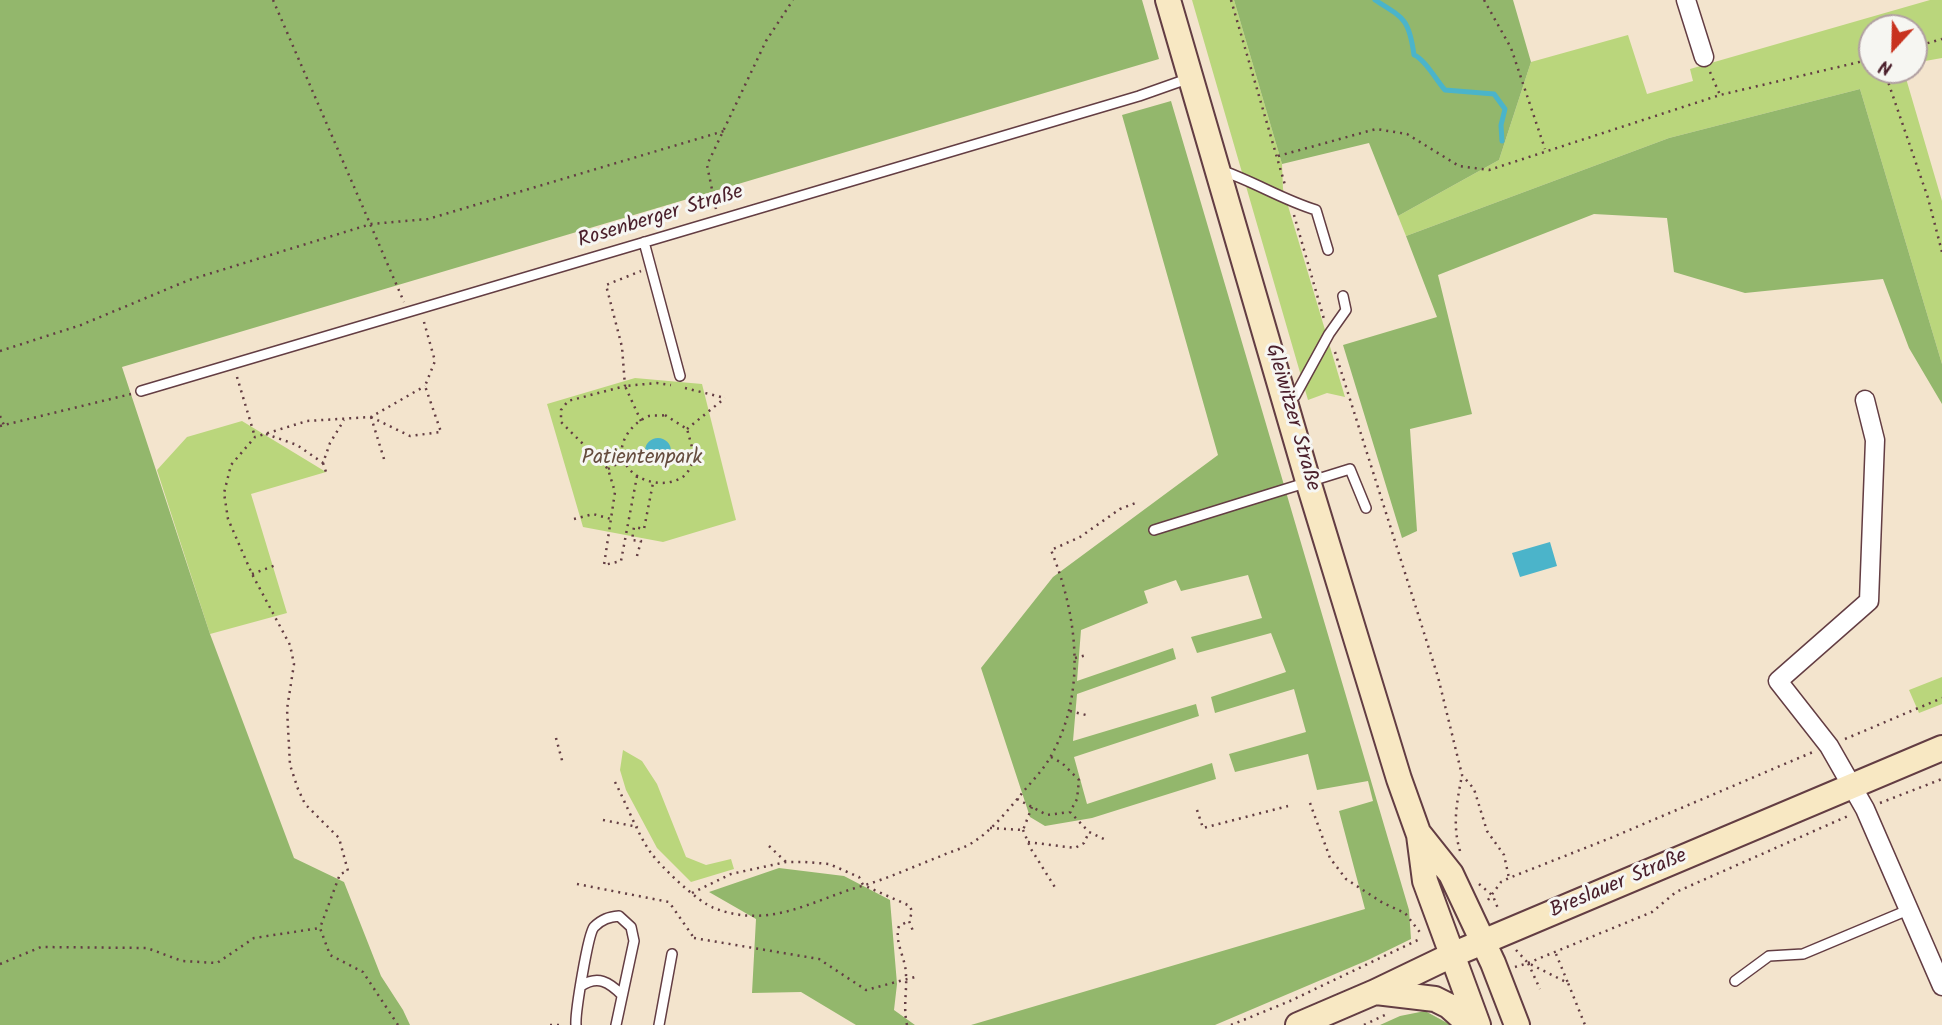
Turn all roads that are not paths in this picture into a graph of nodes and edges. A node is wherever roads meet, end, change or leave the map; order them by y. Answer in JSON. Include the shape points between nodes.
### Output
{"nodes":[{"id":1,"x":1168,"y":0,"type":"edge"},
{"id":2,"x":1686,"y":0,"type":"edge"},
{"id":3,"x":1704,"y":57,"type":"road end"},
{"id":4,"x":1192,"y":78,"type":"junction"},
{"id":5,"x":1218,"y":169,"type":"junction"},
{"id":6,"x":644,"y":242,"type":"junction"},
{"id":7,"x":1328,"y":250,"type":"dead end"},
{"id":8,"x":1343,"y":296,"type":"dead end"},
{"id":9,"x":680,"y":376,"type":"dead end"},
{"id":10,"x":141,"y":391,"type":"road end"},
{"id":11,"x":1865,"y":400,"type":"dead end"},
{"id":12,"x":1287,"y":402,"type":"junction"},
{"id":13,"x":1308,"y":481,"type":"junction"},
{"id":14,"x":1366,"y":508,"type":"dead end"},
{"id":15,"x":1154,"y":530,"type":"dead end"},
{"id":16,"x":1942,"y":748,"type":"edge"},
{"id":17,"x":1852,"y":785,"type":"junction"},
{"id":18,"x":1419,"y":835,"type":"junction"},
{"id":19,"x":1908,"y":911,"type":"junction"},
{"id":20,"x":1483,"y":942,"type":"junction"},
{"id":21,"x":672,"y":954,"type":"dead end"},
{"id":22,"x":1452,"y":955,"type":"junction"},
{"id":23,"x":1735,"y":981,"type":"dead end"},
{"id":24,"x":581,"y":986,"type":"junction"},
{"id":25,"x":1942,"y":986,"type":"edge"},
{"id":26,"x":622,"y":995,"type":"junction"},
{"id":27,"x":1381,"y":1003,"type":"junction"},
{"id":28,"x":576,"y":1025,"type":"edge"},
{"id":29,"x":616,"y":1025,"type":"edge"},
{"id":30,"x":659,"y":1025,"type":"edge"},
{"id":31,"x":1298,"y":1025,"type":"edge"},
{"id":32,"x":1469,"y":1025,"type":"edge"},
{"id":33,"x":1478,"y":1025,"type":"edge"},
{"id":34,"x":1517,"y":1025,"type":"edge"}],
"edges":[{"from":1,"to":4,"type":"main road","name":"Gleiwitzer Straße"},
{"from":2,"to":3,"type":"street"},
{"from":4,"to":5,"type":"main road","name":"Gleiwitzer Straße"},
{"from":4,"to":6,"type":"lane","name":"Rosenberger Straße"},
{"from":5,"to":7,"type":"lane","via":[[1316,210]]},
{"from":5,"to":12,"type":"main road","name":"Gleiwitzer Straße"},
{"from":6,"to":9,"type":"lane"},
{"from":6,"to":10,"type":"lane","name":"Rosenberger Straße"},
{"from":8,"to":12,"type":"lane","via":[[1346,310],[1301,387]]},
{"from":11,"to":17,"type":"street","via":[[1875,440],[1869,601],[1778,681],[1829,746]]},
{"from":12,"to":13,"type":"main road","name":"Gleiwitzer Straße"},
{"from":13,"to":14,"type":"lane","via":[[1350,469]]},
{"from":13,"to":15,"type":"lane"},
{"from":13,"to":18,"type":"main road","name":"Gleiwitzer Straße"},
{"from":16,"to":17,"type":"main road","name":"Breslauer Straße"},
{"from":17,"to":19,"type":"street"},
{"from":17,"to":20,"type":"main road","name":"Breslauer Straße"},
{"from":18,"to":20,"type":"main road","name":"Gleiwitzer Straße","via":[[1451,874]]},
{"from":18,"to":22,"type":"main road","name":"Gleiwitzer Straße","via":[[1424,881]]},
{"from":19,"to":23,"type":"lane","via":[[1802,954],[1769,956]]},
{"from":19,"to":25,"type":"street"},
{"from":20,"to":22,"type":"main road","name":"Breslauer Straße"},
{"from":20,"to":34,"type":"main road","name":"Gleiwitzer Straße"},
{"from":21,"to":30,"type":"lane"},
{"from":22,"to":27,"type":"main road","name":"Breslauer Straße"},
{"from":22,"to":33,"type":"main road","name":"Gleiwitzer Straße"},
{"from":24,"to":26,"type":"lane","via":[[597,980],[610,982]]},
{"from":24,"to":26,"type":"lane","via":[[592,929],[606,918],[619,916],[631,927],[634,941]]},
{"from":24,"to":28,"type":"lane"},
{"from":26,"to":29,"type":"lane"},
{"from":27,"to":31,"type":"main road","name":"Breslauer Straße"},
{"from":27,"to":32,"type":"main road","via":[[1435,999]]}]}
